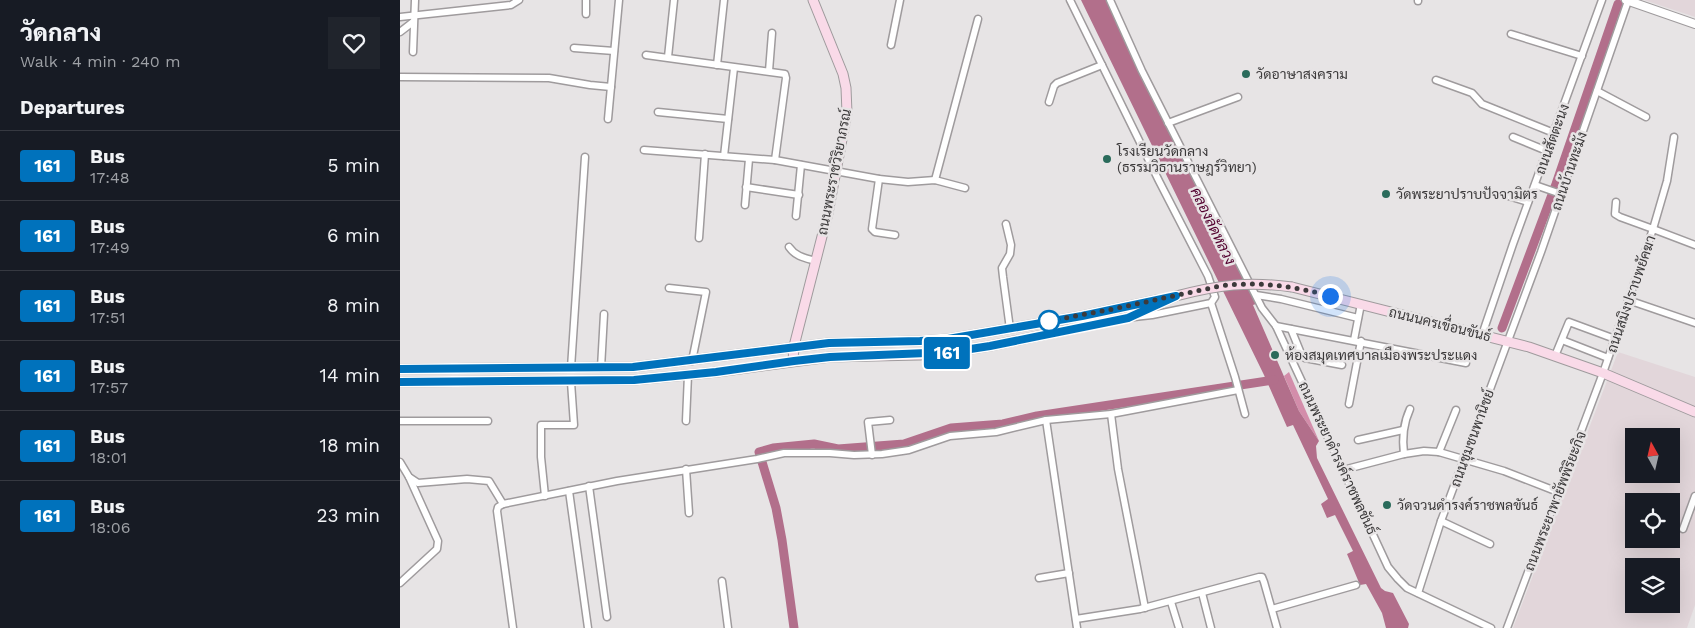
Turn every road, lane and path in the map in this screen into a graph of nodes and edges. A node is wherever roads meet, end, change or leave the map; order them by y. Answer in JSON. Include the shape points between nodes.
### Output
{"nodes":[{"id":1,"x":415,"y":0,"type":"edge"},
{"id":2,"x":519,"y":0,"type":"edge"},
{"id":3,"x":586,"y":0,"type":"edge"},
{"id":4,"x":619,"y":0,"type":"edge"},
{"id":5,"x":674,"y":0,"type":"edge"},
{"id":6,"x":724,"y":0,"type":"edge"},
{"id":7,"x":813,"y":0,"type":"edge"},
{"id":8,"x":900,"y":0,"type":"edge"},
{"id":9,"x":1070,"y":0,"type":"edge"},
{"id":10,"x":1110,"y":0,"type":"edge"},
{"id":11,"x":1602,"y":0,"type":"edge"},
{"id":12,"x":1627,"y":0,"type":"edge"},
{"id":13,"x":586,"y":14,"type":"dead end"},
{"id":14,"x":400,"y":17,"type":"edge"},
{"id":15,"x":414,"y":19,"type":"junction"},
{"id":16,"x":978,"y":19,"type":"dead end"},
{"id":17,"x":1695,"y":24,"type":"edge"},
{"id":18,"x":400,"y":32,"type":"edge"},
{"id":19,"x":772,"y":33,"type":"dead end"},
{"id":20,"x":1511,"y":34,"type":"dead end"},
{"id":21,"x":891,"y":45,"type":"dead end"},
{"id":22,"x":574,"y":48,"type":"dead end"},
{"id":23,"x":614,"y":51,"type":"junction"},
{"id":24,"x":413,"y":52,"type":"dead end"},
{"id":25,"x":646,"y":56,"type":"dead end"},
{"id":26,"x":1582,"y":56,"type":"junction"},
{"id":27,"x":668,"y":58,"type":"junction"},
{"id":28,"x":717,"y":65,"type":"junction"},
{"id":29,"x":1102,"y":65,"type":"junction"},
{"id":30,"x":734,"y":68,"type":"junction"},
{"id":31,"x":769,"y":71,"type":"junction"},
{"id":32,"x":400,"y":77,"type":"edge"},
{"id":33,"x":1436,"y":80,"type":"dead end"},
{"id":34,"x":611,"y":87,"type":"junction"},
{"id":35,"x":1597,"y":91,"type":"junction"},
{"id":36,"x":1238,"y":97,"type":"dead end"},
{"id":37,"x":1049,"y":102,"type":"dead end"},
{"id":38,"x":658,"y":112,"type":"dead end"},
{"id":39,"x":1646,"y":118,"type":"dead end"},
{"id":40,"x":608,"y":119,"type":"dead end"},
{"id":41,"x":728,"y":119,"type":"junction"},
{"id":42,"x":1168,"y":123,"type":"junction"},
{"id":43,"x":1554,"y":133,"type":"junction"},
{"id":44,"x":1513,"y":137,"type":"dead end"},
{"id":45,"x":1674,"y":137,"type":"dead end"},
{"id":46,"x":644,"y":150,"type":"dead end"},
{"id":47,"x":1547,"y":151,"type":"junction"},
{"id":48,"x":705,"y":154,"type":"junction"},
{"id":49,"x":724,"y":156,"type":"junction"},
{"id":50,"x":585,"y":158,"type":"dead end"},
{"id":51,"x":749,"y":159,"type":"junction"},
{"id":52,"x":775,"y":160,"type":"junction"},
{"id":53,"x":801,"y":165,"type":"junction"},
{"id":54,"x":837,"y":172,"type":"junction"},
{"id":55,"x":879,"y":179,"type":"junction"},
{"id":56,"x":935,"y":180,"type":"junction"},
{"id":57,"x":1535,"y":185,"type":"junction"},
{"id":58,"x":746,"y":187,"type":"junction"},
{"id":59,"x":965,"y":188,"type":"dead end"},
{"id":60,"x":1559,"y":194,"type":"junction"},
{"id":61,"x":799,"y":195,"type":"junction"},
{"id":62,"x":1505,"y":195,"type":"dead end"},
{"id":63,"x":1528,"y":202,"type":"junction"},
{"id":64,"x":1616,"y":202,"type":"dead end"},
{"id":65,"x":745,"y":205,"type":"dead end"},
{"id":66,"x":796,"y":216,"type":"dead end"},
{"id":67,"x":1006,"y":224,"type":"dead end"},
{"id":68,"x":1653,"y":229,"type":"junction"},
{"id":69,"x":894,"y":235,"type":"dead end"},
{"id":70,"x":699,"y":238,"type":"dead end"},
{"id":71,"x":1695,"y":245,"type":"edge"},
{"id":72,"x":789,"y":247,"type":"dead end"},
{"id":73,"x":816,"y":261,"type":"junction"},
{"id":74,"x":669,"y":288,"type":"dead end"},
{"id":75,"x":1176,"y":296,"type":"junction"},
{"id":76,"x":1256,"y":296,"type":"junction"},
{"id":77,"x":1628,"y":300,"type":"junction"},
{"id":78,"x":1211,"y":303,"type":"junction"},
{"id":79,"x":1361,"y":304,"type":"junction"},
{"id":80,"x":604,"y":314,"type":"dead end"},
{"id":81,"x":1128,"y":318,"type":"junction"},
{"id":82,"x":1358,"y":318,"type":"junction"},
{"id":83,"x":1695,"y":323,"type":"edge"},
{"id":84,"x":1276,"y":326,"type":"junction"},
{"id":85,"x":1010,"y":329,"type":"junction"},
{"id":86,"x":1291,"y":329,"type":"junction"},
{"id":87,"x":1482,"y":335,"type":"junction"},
{"id":88,"x":1615,"y":339,"type":"junction"},
{"id":89,"x":1357,"y":340,"type":"junction"},
{"id":90,"x":1562,"y":340,"type":"junction"},
{"id":91,"x":1508,"y":341,"type":"junction"},
{"id":92,"x":794,"y":346,"type":"junction"},
{"id":93,"x":737,"y":354,"type":"junction"},
{"id":94,"x":1555,"y":356,"type":"junction"},
{"id":95,"x":1608,"y":358,"type":"junction"},
{"id":96,"x":692,"y":361,"type":"junction"},
{"id":97,"x":794,"y":361,"type":"junction"},
{"id":98,"x":1466,"y":363,"type":"dead end"},
{"id":99,"x":1342,"y":365,"type":"dead end"},
{"id":100,"x":504,"y":368,"type":"junction"},
{"id":101,"x":571,"y":368,"type":"junction"},
{"id":102,"x":600,"y":368,"type":"junction"},
{"id":103,"x":400,"y":369,"type":"edge"},
{"id":104,"x":740,"y":369,"type":"junction"},
{"id":105,"x":1603,"y":373,"type":"junction"},
{"id":106,"x":688,"y":375,"type":"junction"},
{"id":107,"x":400,"y":382,"type":"edge"},
{"id":108,"x":504,"y":382,"type":"junction"},
{"id":109,"x":571,"y":382,"type":"junction"},
{"id":110,"x":1238,"y":388,"type":"junction"},
{"id":111,"x":1349,"y":404,"type":"dead end"},
{"id":112,"x":1410,"y":409,"type":"dead end"},
{"id":113,"x":1456,"y":410,"type":"dead end"},
{"id":114,"x":1695,"y":412,"type":"edge"},
{"id":115,"x":1111,"y":414,"type":"junction"},
{"id":116,"x":1245,"y":414,"type":"dead end"},
{"id":117,"x":890,"y":420,"type":"dead end"},
{"id":118,"x":1046,"y":420,"type":"junction"},
{"id":119,"x":400,"y":421,"type":"edge"},
{"id":120,"x":488,"y":421,"type":"dead end"},
{"id":121,"x":686,"y":421,"type":"dead end"},
{"id":122,"x":1403,"y":430,"type":"junction"},
{"id":123,"x":1358,"y":440,"type":"dead end"},
{"id":124,"x":871,"y":449,"type":"junction"},
{"id":125,"x":1439,"y":452,"type":"junction"},
{"id":126,"x":1404,"y":454,"type":"junction"},
{"id":127,"x":1464,"y":459,"type":"junction"},
{"id":128,"x":400,"y":462,"type":"edge"},
{"id":129,"x":686,"y":469,"type":"junction"},
{"id":130,"x":1343,"y":470,"type":"junction"},
{"id":131,"x":408,"y":477,"type":"junction"},
{"id":132,"x":589,"y":486,"type":"junction"},
{"id":133,"x":569,"y":491,"type":"junction"},
{"id":134,"x":1558,"y":492,"type":"junction"},
{"id":135,"x":545,"y":496,"type":"junction"},
{"id":136,"x":1695,"y":496,"type":"edge"},
{"id":137,"x":503,"y":504,"type":"junction"},
{"id":138,"x":689,"y":513,"type":"dead end"},
{"id":139,"x":1442,"y":521,"type":"junction"},
{"id":140,"x":1683,"y":529,"type":"dead end"},
{"id":141,"x":1490,"y":544,"type":"dead end"},
{"id":142,"x":1069,"y":573,"type":"junction"},
{"id":143,"x":1039,"y":578,"type":"dead end"},
{"id":144,"x":722,"y":581,"type":"dead end"},
{"id":145,"x":400,"y":582,"type":"edge"},
{"id":146,"x":1356,"y":585,"type":"dead end"},
{"id":147,"x":1202,"y":593,"type":"junction"},
{"id":148,"x":1418,"y":593,"type":"junction"},
{"id":149,"x":1171,"y":602,"type":"junction"},
{"id":150,"x":1145,"y":608,"type":"junction"},
{"id":151,"x":1272,"y":609,"type":"junction"},
{"id":152,"x":607,"y":617,"type":"dead end"},
{"id":153,"x":1076,"y":619,"type":"junction"},
{"id":154,"x":513,"y":628,"type":"edge"},
{"id":155,"x":588,"y":628,"type":"edge"},
{"id":156,"x":728,"y":628,"type":"edge"},
{"id":157,"x":1077,"y":628,"type":"edge"},
{"id":158,"x":1178,"y":628,"type":"edge"},
{"id":159,"x":1211,"y":628,"type":"edge"},
{"id":160,"x":1277,"y":628,"type":"edge"},
{"id":161,"x":1491,"y":628,"type":"edge"},
{"id":162,"x":1507,"y":628,"type":"edge"}],
"edges":[{"from":1,"to":15,"type":"street"},
{"from":2,"to":15,"type":"street","via":[[511,5]]},
{"from":3,"to":13,"type":"street"},
{"from":4,"to":23,"type":"street"},
{"from":5,"to":27,"type":"street"},
{"from":6,"to":28,"type":"street"},
{"from":7,"to":54,"type":"main road","name":"ถนนพระราชวิริยาภรณ์","via":[[846,88],[847,113]]},
{"from":8,"to":21,"type":"street"},
{"from":9,"to":29,"type":"street"},
{"from":10,"to":42,"type":"street","name":"ถนนพระยาดำรงค์ราชพลขันธ์"},
{"from":11,"to":26,"type":"street","name":"ถนนสัตตะนง"},
{"from":12,"to":17,"type":"street"},
{"from":12,"to":35,"type":"street","name":"ถนนบ้านทะมัง"},
{"from":14,"to":15,"type":"street"},
{"from":15,"to":18,"type":"street"},
{"from":15,"to":24,"type":"street"},
{"from":16,"to":56,"type":"street"},
{"from":19,"to":31,"type":"street"},
{"from":20,"to":26,"type":"street"},
{"from":22,"to":23,"type":"street"},
{"from":23,"to":34,"type":"street"},
{"from":25,"to":27,"type":"street"},
{"from":26,"to":43,"type":"street","name":"ถนนสัตตะนง"},
{"from":27,"to":28,"type":"street"},
{"from":28,"to":30,"type":"street"},
{"from":29,"to":37,"type":"street","via":[[1057,82]]},
{"from":29,"to":78,"type":"street","via":[[1208,276],[1215,297]]},
{"from":30,"to":31,"type":"street"},
{"from":30,"to":41,"type":"street"},
{"from":31,"to":52,"type":"street","via":[[785,74],[786,78]]},
{"from":32,"to":34,"type":"street","via":[[549,78]]},
{"from":33,"to":43,"type":"street","via":[[1472,93],[1482,104]]},
{"from":34,"to":40,"type":"street"},
{"from":35,"to":39,"type":"street"},
{"from":35,"to":60,"type":"street","name":"ถนนบ้านทะมัง"},
{"from":36,"to":42,"type":"street"},
{"from":38,"to":41,"type":"street"},
{"from":41,"to":49,"type":"street"},
{"from":42,"to":76,"type":"street","name":"ถนนพระยาดำรงค์ราชพลขันธ์"},
{"from":43,"to":47,"type":"street","name":"ถนนสัตตะนง"},
{"from":44,"to":47,"type":"street"},
{"from":45,"to":68,"type":"street","via":[[1667,181]]},
{"from":46,"to":48,"type":"street"},
{"from":47,"to":57,"type":"street","name":"ถนนสัตตะนง"},
{"from":48,"to":49,"type":"street"},
{"from":48,"to":70,"type":"street"},
{"from":49,"to":51,"type":"street"},
{"from":50,"to":101,"type":"street"},
{"from":51,"to":52,"type":"street"},
{"from":51,"to":58,"type":"street"},
{"from":52,"to":53,"type":"street"},
{"from":53,"to":54,"type":"street"},
{"from":53,"to":61,"type":"street"},
{"from":54,"to":55,"type":"street"},
{"from":54,"to":73,"type":"main road","name":"ถนนพระราชวิริยาภรณ์"},
{"from":55,"to":56,"type":"street"},
{"from":55,"to":69,"type":"street","via":[[872,229]]},
{"from":56,"to":59,"type":"street"},
{"from":57,"to":60,"type":"street"},
{"from":57,"to":63,"type":"street","name":"ถนนสัตตะนง"},
{"from":58,"to":61,"type":"street"},
{"from":58,"to":65,"type":"street"},
{"from":60,"to":91,"type":"street","name":"ถนนบ้านทะมัง"},
{"from":61,"to":66,"type":"street"},
{"from":62,"to":63,"type":"street"},
{"from":63,"to":87,"type":"street","name":"ถนนสัตตะนง"},
{"from":64,"to":68,"type":"street","via":[[1615,214],[1620,218]]},
{"from":67,"to":85,"type":"street","via":[[1011,245],[1002,268]]},
{"from":68,"to":71,"type":"street","name":"ถนนสมิงปราบพยัคฆา"},
{"from":68,"to":77,"type":"street","name":"ถนนสมิงปราบพยัคฆา"},
{"from":72,"to":73,"type":"street","via":[[800,257]]},
{"from":73,"to":92,"type":"main road","name":"ถนนพระราชวิริยาภรณ์"},
{"from":74,"to":96,"type":"street","via":[[706,292]]},
{"from":75,"to":79,"type":"main road","name":"ถนนนครเขื่อนขันธ์","bridge":true,"via":[[1256,283],[1292,287]]},
{"from":75,"to":81,"type":"main road","name":"ถนนนครเขื่อนขันธ์"},
{"from":75,"to":85,"type":"main road","name":"ถนนนครเขื่อนขันธ์"},
{"from":76,"to":82,"type":"street"},
{"from":76,"to":84,"type":"street","name":"ถนนพระยาดำรงค์ราชพลขันธ์"},
{"from":77,"to":83,"type":"street"},
{"from":77,"to":88,"type":"street","name":"ถนนสมิงปราบพยัคฆา"},
{"from":78,"to":81,"type":"street"},
{"from":78,"to":110,"type":"street"},
{"from":79,"to":82,"type":"street"},
{"from":79,"to":87,"type":"main road","name":"ถนนนครเขื่อนขันธ์"},
{"from":80,"to":102,"type":"street"},
{"from":81,"to":97,"type":"main road","name":"ถนนนครเขื่อนขันธ์","via":[[951,352]]},
{"from":82,"to":89,"type":"street"},
{"from":84,"to":86,"type":"street"},
{"from":84,"to":130,"type":"street","name":"ถนนพระยาดำรงค์ราชพลขันธ์"},
{"from":85,"to":92,"type":"main road","name":"ถนนนครเขื่อนขันธ์","via":[[939,340]]},
{"from":86,"to":89,"type":"street"},
{"from":86,"to":99,"type":"street","via":[[1302,356]]},
{"from":87,"to":91,"type":"main road","name":"ถนนนครเขื่อนขันธ์"},
{"from":88,"to":90,"type":"street","via":[[1569,322]]},
{"from":88,"to":95,"type":"street","name":"ถนนสมิงปราบพยัคฆา"},
{"from":89,"to":98,"type":"street"},
{"from":89,"to":111,"type":"street"},
{"from":90,"to":94,"type":"street"},
{"from":90,"to":95,"type":"street"},
{"from":91,"to":94,"type":"main road","name":"ถนนนครเขื่อนขันธ์"},
{"from":91,"to":127,"type":"street","name":"ถนนชุมชนพานิชย์"},
{"from":92,"to":93,"type":"main road","name":"ถนนนครเขื่อนขันธ์"},
{"from":92,"to":97,"type":"main road","name":"ถนนพระราชวิริยาภรณ์"},
{"from":93,"to":96,"type":"main road","name":"ถนนนครเขื่อนขันธ์"},
{"from":93,"to":104,"type":"main road"},
{"from":94,"to":105,"type":"main road","name":"ถนนนครเขื่อนขันธ์"},
{"from":95,"to":105,"type":"street","name":"ถนนสมิงปราบพยัคฆา"},
{"from":96,"to":102,"type":"main road","name":"ถนนนครเขื่อนขันธ์"},
{"from":97,"to":104,"type":"main road","name":"ถนนนครเขื่อนขันธ์"},
{"from":100,"to":101,"type":"main road","name":"ถนนนครเขื่อนขันธ์"},
{"from":100,"to":103,"type":"main road","name":"ถนนนครเขื่อนขันธ์"},
{"from":100,"to":108,"type":"main road"},
{"from":101,"to":102,"type":"main road","name":"ถนนนครเขื่อนขันธ์"},
{"from":104,"to":106,"type":"main road","name":"ถนนนครเขื่อนขันธ์"},
{"from":105,"to":114,"type":"main road","name":"ถนนนครเขื่อนขันธ์"},
{"from":105,"to":134,"type":"street","name":"ถนนพระยาพายัพพิริยะกิจ"},
{"from":106,"to":109,"type":"main road","name":"ถนนนครเขื่อนขันธ์"},
{"from":106,"to":121,"type":"street"},
{"from":107,"to":108,"type":"main road","name":"ถนนนครเขื่อนขันธ์"},
{"from":108,"to":109,"type":"main road","name":"ถนนนครเขื่อนขันธ์"},
{"from":109,"to":135,"type":"street","via":[[574,426],[541,424]]},
{"from":110,"to":115,"type":"street"},
{"from":110,"to":116,"type":"street"},
{"from":112,"to":122,"type":"street"},
{"from":113,"to":125,"type":"street"},
{"from":115,"to":118,"type":"street"},
{"from":115,"to":150,"type":"street","via":[[1118,469]]},
{"from":117,"to":124,"type":"street","via":[[868,422]]},
{"from":118,"to":124,"type":"street","via":[[996,432],[950,436],[909,450]]},
{"from":118,"to":142,"type":"street"},
{"from":119,"to":120,"type":"street"},
{"from":122,"to":123,"type":"street"},
{"from":122,"to":126,"type":"street"},
{"from":124,"to":129,"type":"street","via":[[784,453]]},
{"from":125,"to":126,"type":"street"},
{"from":125,"to":127,"type":"street"},
{"from":126,"to":130,"type":"street"},
{"from":127,"to":134,"type":"street","via":[[1504,470]]},
{"from":127,"to":139,"type":"street","name":"ถนนชุมชนพานิชย์"},
{"from":128,"to":131,"type":"street"},
{"from":129,"to":132,"type":"street"},
{"from":129,"to":138,"type":"street"},
{"from":130,"to":148,"type":"street","name":"ถนนพระยาดำรงค์ราชพลขันธ์","via":[[1388,567],[1407,588]]},
{"from":131,"to":137,"type":"street","via":[[418,483],[467,479],[489,481]]},
{"from":131,"to":145,"type":"street","via":[[438,541],[437,549]]},
{"from":132,"to":133,"type":"street"},
{"from":132,"to":152,"type":"street"},
{"from":133,"to":135,"type":"street"},
{"from":133,"to":155,"type":"street"},
{"from":134,"to":162,"type":"street","name":"ถนนพระยาพายัพพิริยะกิจ"},
{"from":135,"to":137,"type":"street"},
{"from":136,"to":140,"type":"street"},
{"from":137,"to":154,"type":"street","via":[[497,512]]},
{"from":139,"to":141,"type":"street"},
{"from":139,"to":148,"type":"street","name":"ถนนชุมชนพานิชย์"},
{"from":142,"to":143,"type":"street"},
{"from":142,"to":153,"type":"street"},
{"from":144,"to":156,"type":"street"},
{"from":146,"to":151,"type":"street"},
{"from":147,"to":149,"type":"street"},
{"from":147,"to":151,"type":"street","via":[[1262,578]]},
{"from":147,"to":159,"type":"street"},
{"from":148,"to":161,"type":"street","name":"ถนนพระยาดำรงค์ราชพลขันธ์"},
{"from":149,"to":150,"type":"street"},
{"from":149,"to":158,"type":"street"},
{"from":150,"to":153,"type":"street"},
{"from":151,"to":160,"type":"street"},
{"from":153,"to":157,"type":"street"}]}
